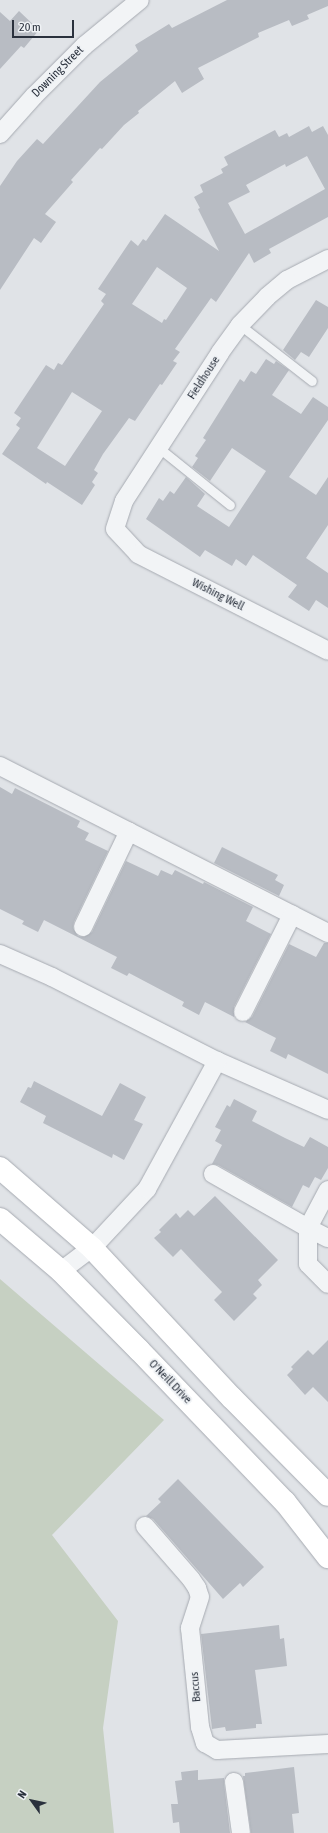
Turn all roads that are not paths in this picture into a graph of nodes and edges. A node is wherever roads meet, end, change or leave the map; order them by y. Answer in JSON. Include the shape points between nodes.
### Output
{"nodes":[{"id":1,"x":140,"y":0,"type":"edge"},
{"id":2,"x":3,"y":126,"type":"edge"},
{"id":3,"x":328,"y":259,"type":"edge"},
{"id":4,"x":240,"y":325,"type":"junction"},
{"id":5,"x":312,"y":381,"type":"dead end"},
{"id":6,"x":159,"y":448,"type":"junction"},
{"id":7,"x":230,"y":505,"type":"dead end"},
{"id":8,"x":115,"y":529,"type":"joint"},
{"id":9,"x":328,"y":651,"type":"edge"},
{"id":10,"x":0,"y":766,"type":"edge"},
{"id":11,"x":129,"y":831,"type":"junction"},
{"id":12,"x":292,"y":915,"type":"junction"},
{"id":13,"x":83,"y":927,"type":"dead end"},
{"id":14,"x":328,"y":933,"type":"edge"},
{"id":15,"x":0,"y":954,"type":"edge"},
{"id":16,"x":243,"y":1012,"type":"dead end"},
{"id":17,"x":217,"y":1061,"type":"junction"},
{"id":18,"x":328,"y":1110,"type":"edge"},
{"id":19,"x":0,"y":1168,"type":"edge"},
{"id":20,"x":213,"y":1174,"type":"dead end"},
{"id":21,"x":328,"y":1190,"type":"edge"},
{"id":22,"x":0,"y":1219,"type":"edge"},
{"id":23,"x":308,"y":1228,"type":"junction"},
{"id":24,"x":328,"y":1238,"type":"edge"},
{"id":25,"x":92,"y":1248,"type":"junction"},
{"id":26,"x":61,"y":1271,"type":"junction"},
{"id":27,"x":328,"y":1284,"type":"edge"},
{"id":28,"x":323,"y":1487,"type":"edge"},
{"id":29,"x":145,"y":1526,"type":"dead end"},
{"id":30,"x":328,"y":1556,"type":"edge"},
{"id":31,"x":328,"y":1744,"type":"edge"},
{"id":32,"x":234,"y":1782,"type":"dead end"},
{"id":33,"x":241,"y":1833,"type":"edge"}],
"edges":[{"from":1,"to":2,"type":"street","name":"Downing Street","via":[[84,46]]},
{"from":3,"to":4,"type":"street","name":"Fieldhouse","via":[[287,280]]},
{"from":4,"to":5,"type":"lane"},
{"from":4,"to":6,"type":"street","name":"Fieldhouse"},
{"from":6,"to":7,"type":"lane"},
{"from":6,"to":8,"type":"street","name":"Fieldhouse","via":[[124,501]]},
{"from":8,"to":9,"type":"street","name":"Wishing Well","via":[[138,554]]},
{"from":10,"to":11,"type":"street"},
{"from":11,"to":12,"type":"street"},
{"from":11,"to":13,"type":"street"},
{"from":12,"to":14,"type":"street"},
{"from":12,"to":16,"type":"street"},
{"from":15,"to":17,"type":"street","via":[[52,977]]},
{"from":17,"to":18,"type":"street"},
{"from":17,"to":25,"type":"street","via":[[147,1189]]},
{"from":19,"to":25,"type":"main road"},
{"from":20,"to":23,"type":"street"},
{"from":21,"to":23,"type":"street"},
{"from":22,"to":26,"type":"main road","name":"O'Neill Drive"},
{"from":23,"to":24,"type":"street"},
{"from":23,"to":27,"type":"street","via":[[308,1264]]},
{"from":25,"to":26,"type":"street"},
{"from":25,"to":28,"type":"main road","via":[[232,1398]]},
{"from":26,"to":30,"type":"main road","name":"O'Neill Drive","via":[[285,1502]]},
{"from":29,"to":31,"type":"street","name":"Baccus","via":[[191,1579],[200,1597],[190,1628],[200,1727],[205,1743],[217,1750]]},
{"from":32,"to":33,"type":"street"}]}
